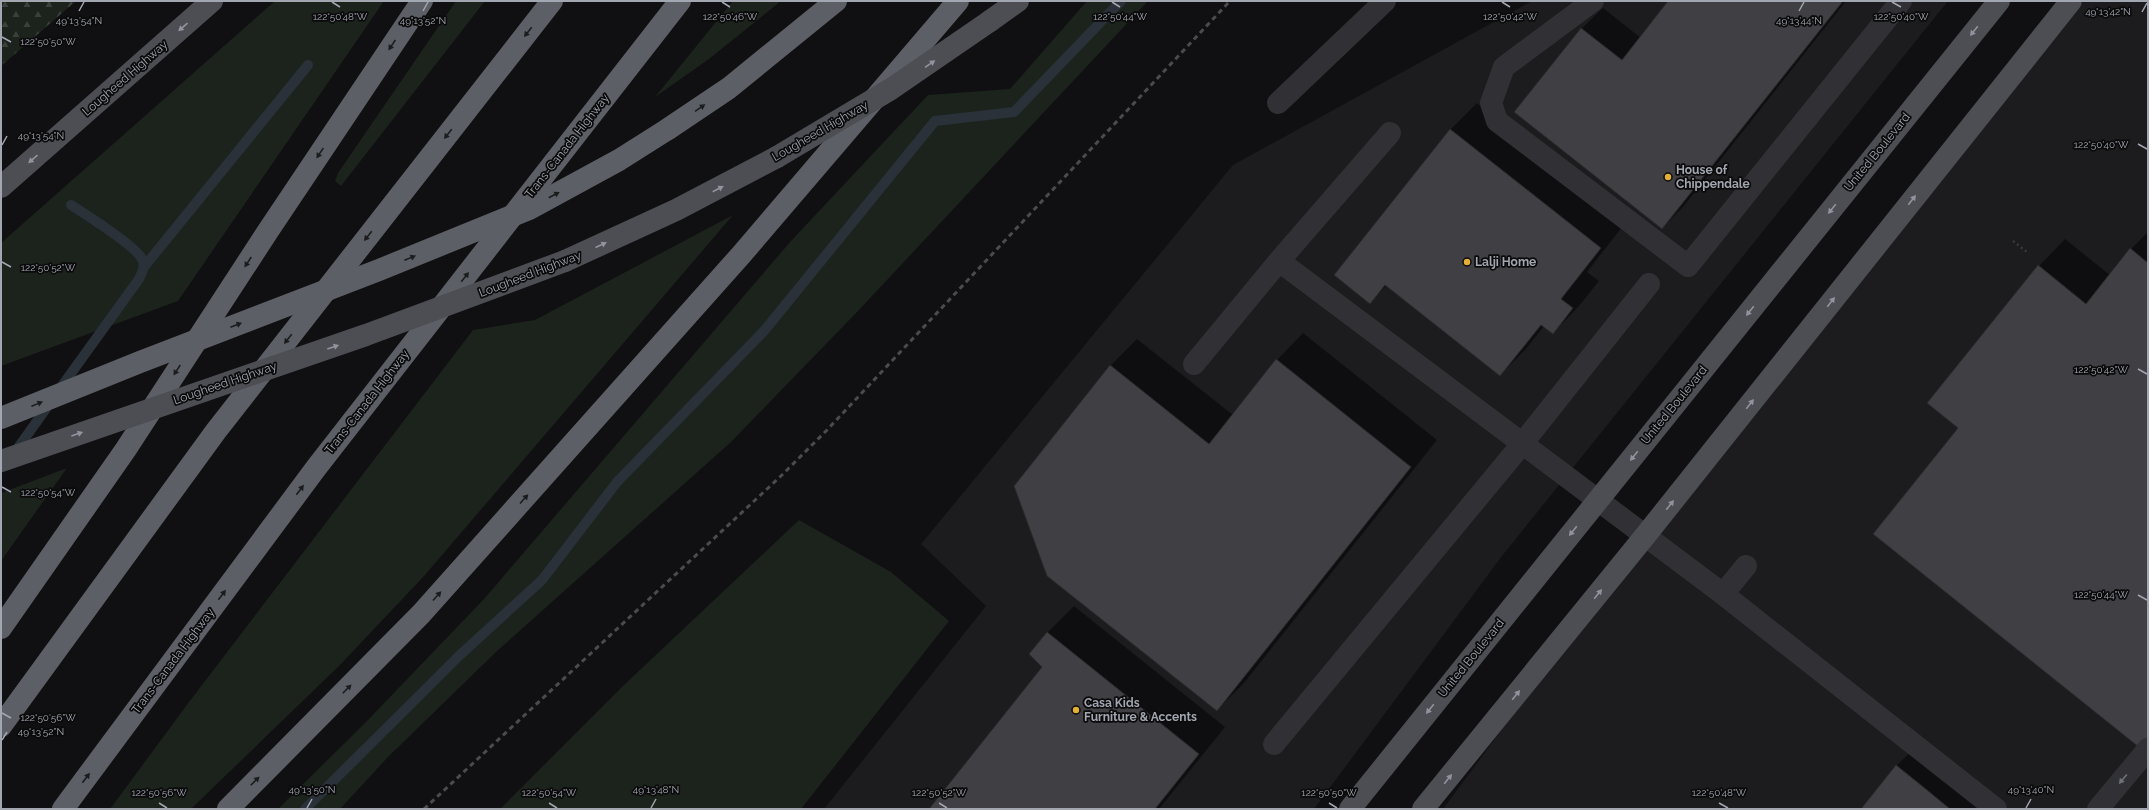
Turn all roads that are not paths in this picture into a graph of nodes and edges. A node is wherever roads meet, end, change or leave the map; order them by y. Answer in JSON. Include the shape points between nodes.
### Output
{"nodes":[{"id":1,"x":212,"y":1,"type":"edge"},
{"id":2,"x":422,"y":1,"type":"edge"},
{"id":3,"x":552,"y":1,"type":"edge"},
{"id":4,"x":680,"y":1,"type":"edge"},
{"id":5,"x":832,"y":1,"type":"edge"},
{"id":6,"x":836,"y":1,"type":"edge"},
{"id":7,"x":958,"y":1,"type":"edge"},
{"id":8,"x":1018,"y":1,"type":"edge"},
{"id":9,"x":1385,"y":1,"type":"edge"},
{"id":10,"x":1593,"y":1,"type":"edge"},
{"id":11,"x":1901,"y":1,"type":"edge"},
{"id":12,"x":1999,"y":1,"type":"edge"},
{"id":13,"x":2071,"y":1,"type":"edge"},
{"id":14,"x":815,"y":18,"type":"junction"},
{"id":15,"x":1278,"y":103,"type":"dead end"},
{"id":16,"x":1390,"y":133,"type":"dead end"},
{"id":17,"x":1,"y":187,"type":"edge"},
{"id":18,"x":1279,"y":261,"type":"junction"},
{"id":19,"x":1649,"y":284,"type":"dead end"},
{"id":20,"x":1194,"y":364,"type":"dead end"},
{"id":21,"x":1,"y":418,"type":"edge"},
{"id":22,"x":1522,"y":444,"type":"junction"},
{"id":23,"x":1,"y":461,"type":"edge"},
{"id":24,"x":1598,"y":500,"type":"junction"},
{"id":25,"x":1645,"y":536,"type":"junction"},
{"id":26,"x":1746,"y":566,"type":"dead end"},
{"id":27,"x":1723,"y":594,"type":"junction"},
{"id":28,"x":1,"y":628,"type":"edge"},
{"id":29,"x":1,"y":726,"type":"edge"},
{"id":30,"x":1274,"y":744,"type":"dead end"},
{"id":31,"x":2148,"y":749,"type":"edge"},
{"id":32,"x":63,"y":809,"type":"edge"},
{"id":33,"x":228,"y":809,"type":"edge"},
{"id":34,"x":1350,"y":809,"type":"edge"},
{"id":35,"x":1423,"y":809,"type":"edge"},
{"id":36,"x":1996,"y":809,"type":"edge"},
{"id":37,"x":2098,"y":809,"type":"edge"}],
"edges":[{"from":1,"to":17,"type":"main road","name":"Lougheed Highway","one_way":true},
{"from":2,"to":28,"type":"highway","one_way":true,"via":[[126,449]]},
{"from":3,"to":29,"type":"highway","one_way":true,"via":[[216,431]]},
{"from":32,"to":4,"type":"highway","name":"Trans-Canada Highway","one_way":true,"via":[[316,468]]},
{"from":5,"to":14,"type":"highway"},
{"from":6,"to":14,"type":"highway"},
{"from":33,"to":7,"type":"highway","one_way":true,"via":[[421,614],[741,255]]},
{"from":23,"to":8,"type":"main road","name":"Lougheed Highway","one_way":true,"bridge":true,"via":[[366,335],[566,261],[676,210],[777,157],[891,89]]},
{"from":9,"to":15,"type":"lane"},
{"from":10,"to":11,"type":"lane","via":[[1504,67],[1491,103],[1497,121],[1688,266]]},
{"from":12,"to":24,"type":"main road","name":"United Boulevard","one_way":true},
{"from":25,"to":13,"type":"main road","one_way":true},
{"from":21,"to":14,"type":"highway","one_way":true,"bridge":true,"via":[[529,209],[620,160],[668,130],[729,88]]},
{"from":16,"to":18,"type":"lane"},
{"from":18,"to":20,"type":"lane"},
{"from":18,"to":22,"type":"lane"},
{"from":19,"to":22,"type":"lane"},
{"from":22,"to":24,"type":"lane"},
{"from":22,"to":30,"type":"lane"},
{"from":24,"to":25,"type":"lane"},
{"from":24,"to":34,"type":"main road","name":"United Boulevard","one_way":true},
{"from":25,"to":27,"type":"lane"},
{"from":35,"to":25,"type":"main road","one_way":true},
{"from":26,"to":27,"type":"lane"},
{"from":27,"to":36,"type":"lane"},
{"from":31,"to":37,"type":"lane","one_way":true}]}
